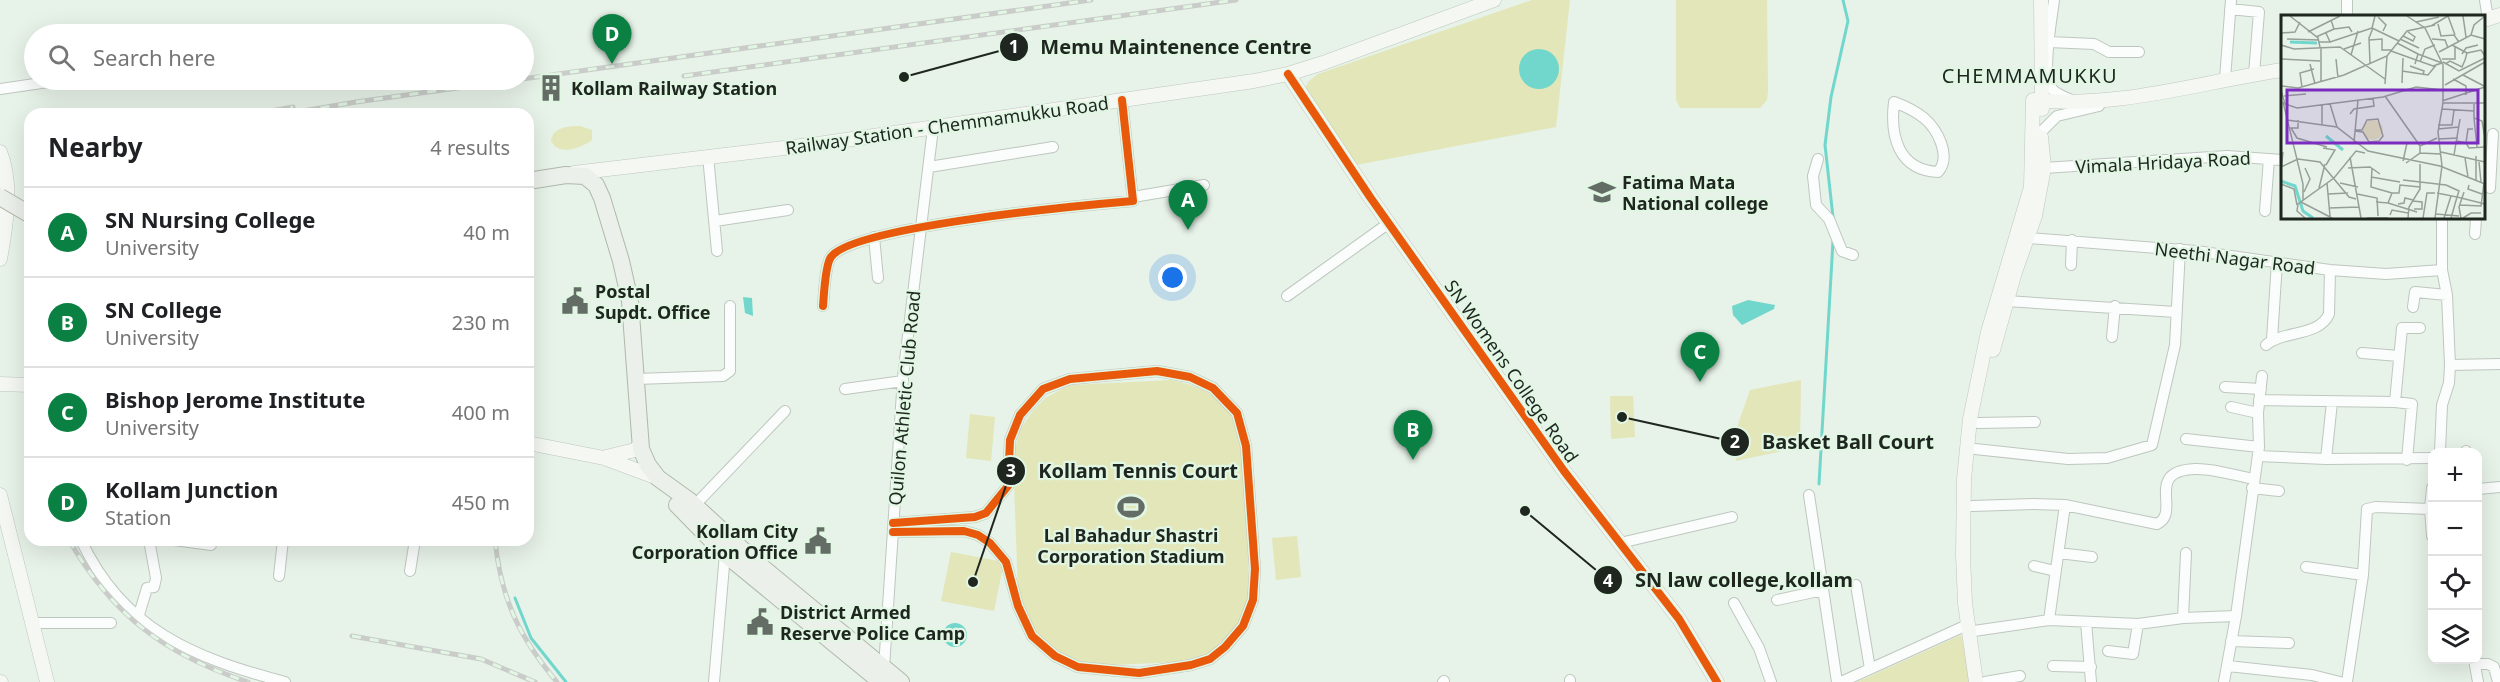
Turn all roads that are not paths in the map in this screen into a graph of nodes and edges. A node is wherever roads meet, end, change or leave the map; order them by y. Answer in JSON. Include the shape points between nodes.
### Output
{"nodes":[{"id":1,"x":1494,"y":0,"type":"edge"},
{"id":2,"x":2041,"y":0,"type":"edge"},
{"id":3,"x":2054,"y":0,"type":"edge"},
{"id":4,"x":2485,"y":0,"type":"edge"},
{"id":5,"x":2230,"y":5,"type":"edge"},
{"id":6,"x":2491,"y":18,"type":"edge"},
{"id":7,"x":2049,"y":42,"type":"junction"},
{"id":8,"x":2139,"y":52,"type":"dead end"},
{"id":9,"x":2281,"y":70,"type":"edge"},
{"id":10,"x":1288,"y":74,"type":"junction"},
{"id":11,"x":2254,"y":74,"type":"junction"},
{"id":12,"x":2224,"y":79,"type":"junction"},
{"id":13,"x":24,"y":86,"type":"edge"},
{"id":14,"x":0,"y":89,"type":"edge"},
{"id":15,"x":2158,"y":94,"type":"junction"},
{"id":16,"x":1122,"y":100,"type":"junction"},
{"id":17,"x":2038,"y":100,"type":"junction"},
{"id":18,"x":2074,"y":101,"type":"junction"},
{"id":19,"x":1894,"y":102,"type":"joint"},
{"id":20,"x":933,"y":128,"type":"junction"},
{"id":21,"x":2042,"y":131,"type":"junction"},
{"id":22,"x":2493,"y":134,"type":"dead end"},
{"id":23,"x":1053,"y":147,"type":"dead end"},
{"id":24,"x":0,"y":152,"type":"edge"},
{"id":25,"x":708,"y":156,"type":"junction"},
{"id":26,"x":1818,"y":159,"type":"dead end"},
{"id":27,"x":2269,"y":159,"type":"junction"},
{"id":28,"x":2281,"y":160,"type":"edge"},
{"id":29,"x":929,"y":167,"type":"junction"},
{"id":30,"x":607,"y":168,"type":"junction"},
{"id":31,"x":2044,"y":168,"type":"junction"},
{"id":32,"x":566,"y":175,"type":"junction"},
{"id":33,"x":534,"y":180,"type":"edge"},
{"id":34,"x":1204,"y":185,"type":"dead end"},
{"id":35,"x":2491,"y":188,"type":"edge"},
{"id":36,"x":0,"y":196,"type":"edge"},
{"id":37,"x":1133,"y":197,"type":"junction"},
{"id":38,"x":602,"y":198,"type":"junction"},
{"id":39,"x":788,"y":210,"type":"dead end"},
{"id":40,"x":24,"y":211,"type":"edge"},
{"id":41,"x":2265,"y":211,"type":"dead end"},
{"id":42,"x":2442,"y":219,"type":"edge"},
{"id":43,"x":2475,"y":219,"type":"edge"},
{"id":44,"x":715,"y":221,"type":"junction"},
{"id":45,"x":1389,"y":224,"type":"junction"},
{"id":46,"x":922,"y":226,"type":"junction"},
{"id":47,"x":2475,"y":234,"type":"dead end"},
{"id":48,"x":874,"y":237,"type":"junction"},
{"id":49,"x":2028,"y":238,"type":"junction"},
{"id":50,"x":2072,"y":240,"type":"junction"},
{"id":51,"x":2,"y":244,"type":"edge"},
{"id":52,"x":2180,"y":249,"type":"junction"},
{"id":53,"x":717,"y":251,"type":"dead end"},
{"id":54,"x":1853,"y":255,"type":"dead end"},
{"id":55,"x":0,"y":259,"type":"edge"},
{"id":56,"x":2277,"y":262,"type":"junction"},
{"id":57,"x":2071,"y":265,"type":"dead end"},
{"id":58,"x":2330,"y":270,"type":"junction"},
{"id":59,"x":2442,"y":270,"type":"junction"},
{"id":60,"x":878,"y":278,"type":"dead end"},
{"id":61,"x":2448,"y":295,"type":"junction"},
{"id":62,"x":1287,"y":296,"type":"dead end"},
{"id":63,"x":2006,"y":301,"type":"junction"},
{"id":64,"x":730,"y":306,"type":"dead end"},
{"id":65,"x":823,"y":306,"type":"dead end"},
{"id":66,"x":2115,"y":306,"type":"junction"},
{"id":67,"x":2413,"y":307,"type":"dead end"},
{"id":68,"x":2176,"y":312,"type":"junction"},
{"id":69,"x":2420,"y":328,"type":"dead end"},
{"id":70,"x":2112,"y":337,"type":"dead end"},
{"id":71,"x":2361,"y":353,"type":"dead end"},
{"id":72,"x":2399,"y":356,"type":"junction"},
{"id":73,"x":2500,"y":364,"type":"edge"},
{"id":74,"x":2450,"y":365,"type":"junction"},
{"id":75,"x":2262,"y":376,"type":"dead end"},
{"id":76,"x":636,"y":378,"type":"junction"},
{"id":77,"x":903,"y":381,"type":"junction"},
{"id":78,"x":0,"y":384,"type":"edge"},
{"id":79,"x":24,"y":385,"type":"edge"},
{"id":80,"x":2225,"y":387,"type":"dead end"},
{"id":81,"x":845,"y":389,"type":"dead end"},
{"id":82,"x":2260,"y":394,"type":"junction"},
{"id":83,"x":2332,"y":402,"type":"junction"},
{"id":84,"x":2396,"y":402,"type":"junction"},
{"id":85,"x":2230,"y":407,"type":"dead end"},
{"id":86,"x":785,"y":411,"type":"dead end"},
{"id":87,"x":2258,"y":413,"type":"junction"},
{"id":88,"x":2035,"y":422,"type":"dead end"},
{"id":89,"x":1978,"y":423,"type":"junction"},
{"id":90,"x":2186,"y":439,"type":"dead end"},
{"id":91,"x":534,"y":444,"type":"edge"},
{"id":92,"x":640,"y":444,"type":"junction"},
{"id":93,"x":2440,"y":448,"type":"edge"},
{"id":94,"x":1975,"y":449,"type":"junction"},
{"id":95,"x":2258,"y":451,"type":"junction"},
{"id":96,"x":604,"y":458,"type":"junction"},
{"id":97,"x":2428,"y":458,"type":"edge"},
{"id":98,"x":2326,"y":459,"type":"junction"},
{"id":99,"x":2407,"y":460,"type":"junction"},
{"id":100,"x":658,"y":478,"type":"junction"},
{"id":101,"x":2253,"y":484,"type":"junction"},
{"id":102,"x":2500,"y":487,"type":"edge"},
{"id":103,"x":2482,"y":489,"type":"edge"},
{"id":104,"x":2280,"y":491,"type":"dead end"},
{"id":105,"x":0,"y":495,"type":"edge"},
{"id":106,"x":1809,"y":495,"type":"dead end"},
{"id":107,"x":2065,"y":505,"type":"junction"},
{"id":108,"x":694,"y":506,"type":"junction"},
{"id":109,"x":1972,"y":506,"type":"junction"},
{"id":110,"x":2428,"y":509,"type":"edge"},
{"id":111,"x":1732,"y":516,"type":"dead end"},
{"id":112,"x":3,"y":524,"type":"edge"},
{"id":113,"x":893,"y":527,"type":"junction"},
{"id":114,"x":1620,"y":543,"type":"junction"},
{"id":115,"x":84,"y":546,"type":"edge"},
{"id":116,"x":150,"y":546,"type":"edge"},
{"id":117,"x":282,"y":546,"type":"edge"},
{"id":118,"x":414,"y":546,"type":"edge"},
{"id":119,"x":2059,"y":553,"type":"junction"},
{"id":120,"x":2186,"y":553,"type":"dead end"},
{"id":121,"x":725,"y":554,"type":"junction"},
{"id":122,"x":2092,"y":557,"type":"dead end"},
{"id":123,"x":2034,"y":566,"type":"dead end"},
{"id":124,"x":2306,"y":567,"type":"dead end"},
{"id":125,"x":410,"y":571,"type":"dead end"},
{"id":126,"x":2055,"y":571,"type":"junction"},
{"id":127,"x":2362,"y":575,"type":"junction"},
{"id":128,"x":279,"y":576,"type":"dead end"},
{"id":129,"x":1856,"y":585,"type":"dead end"},
{"id":130,"x":1823,"y":590,"type":"junction"},
{"id":131,"x":1777,"y":600,"type":"dead end"},
{"id":132,"x":1734,"y":603,"type":"dead end"},
{"id":133,"x":2236,"y":616,"type":"junction"},
{"id":134,"x":138,"y":618,"type":"junction"},
{"id":135,"x":2183,"y":618,"type":"junction"},
{"id":136,"x":2049,"y":620,"type":"junction"},
{"id":137,"x":2086,"y":621,"type":"junction"},
{"id":138,"x":31,"y":623,"type":"junction"},
{"id":139,"x":111,"y":623,"type":"dead end"},
{"id":140,"x":2138,"y":624,"type":"junction"},
{"id":141,"x":1971,"y":628,"type":"junction"},
{"id":142,"x":2231,"y":641,"type":"junction"},
{"id":143,"x":2289,"y":643,"type":"dead end"},
{"id":144,"x":2108,"y":651,"type":"dead end"},
{"id":145,"x":2482,"y":663,"type":"edge"},
{"id":146,"x":2475,"y":664,"type":"edge"},
{"id":147,"x":2053,"y":666,"type":"dead end"},
{"id":148,"x":2228,"y":666,"type":"junction"},
{"id":149,"x":2091,"y":668,"type":"junction"},
{"id":150,"x":1869,"y":669,"type":"junction"},
{"id":151,"x":2020,"y":676,"type":"dead end"},
{"id":152,"x":879,"y":678,"type":"edge"},
{"id":153,"x":47,"y":682,"type":"edge"},
{"id":154,"x":285,"y":682,"type":"edge"},
{"id":155,"x":714,"y":682,"type":"edge"},
{"id":156,"x":901,"y":682,"type":"edge"},
{"id":157,"x":1717,"y":682,"type":"edge"},
{"id":158,"x":1771,"y":682,"type":"edge"},
{"id":159,"x":1837,"y":682,"type":"edge"},
{"id":160,"x":1841,"y":682,"type":"edge"},
{"id":161,"x":1976,"y":682,"type":"edge"},
{"id":162,"x":1985,"y":682,"type":"edge"},
{"id":163,"x":2091,"y":682,"type":"edge"},
{"id":164,"x":2224,"y":682,"type":"edge"},
{"id":165,"x":2340,"y":682,"type":"edge"},
{"id":166,"x":2347,"y":682,"type":"edge"},
{"id":167,"x":2478,"y":682,"type":"edge"},
{"id":168,"x":2498,"y":682,"type":"edge"}],
"edges":[{"from":1,"to":10,"type":"main road","name":"Railway Station - Chemmamukku Road"},
{"from":2,"to":17,"type":"main road"},
{"from":3,"to":7,"type":"street"},
{"from":4,"to":6,"type":"street"},
{"from":5,"to":11,"type":"street","via":[[2259,12]]},
{"from":5,"to":12,"type":"street"},
{"from":7,"to":8,"type":"street","via":[[2094,44],[2109,52]]},
{"from":7,"to":18,"type":"street","via":[[2048,82],[2052,90]]},
{"from":9,"to":11,"type":"main road"},
{"from":10,"to":16,"type":"main road","name":"Railway Station - Chemmamukku Road"},
{"from":10,"to":45,"type":"main road","name":"SN Womens College Road"},
{"from":11,"to":12,"type":"main road"},
{"from":12,"to":15,"type":"main road"},
{"from":13,"to":14,"type":"street"},
{"from":15,"to":18,"type":"main road"},
{"from":15,"to":21,"type":"street","via":[[2073,110],[2057,116]]},
{"from":16,"to":20,"type":"main road","name":"Railway Station - Chemmamukku Road"},
{"from":16,"to":37,"type":"street"},
{"from":17,"to":18,"type":"main road"},
{"from":17,"to":21,"type":"main road"},
{"from":17,"to":141,"type":"main road","via":[[2031,187],[1988,332],[1970,419],[1963,534]]},
{"from":19,"to":19,"type":"street","via":[[1926,119],[1942,143],[1942,167],[1938,172],[1923,171],[1900,151],[1893,135]]},
{"from":20,"to":25,"type":"main road","name":"Railway Station - Chemmamukku Road"},
{"from":20,"to":29,"type":"street","name":"Quilon Athletic Club Road"},
{"from":21,"to":31,"type":"main road"},
{"from":22,"to":35,"type":"street"},
{"from":23,"to":29,"type":"street"},
{"from":24,"to":51,"type":"main road","via":[[6,181]]},
{"from":25,"to":30,"type":"main road","name":"Railway Station - Chemmamukku Road"},
{"from":25,"to":44,"type":"street"},
{"from":26,"to":54,"type":"street","via":[[1813,176],[1816,205],[1829,219],[1842,251]]},
{"from":27,"to":28,"type":"street","name":"Vimala Hridaya Road"},
{"from":27,"to":31,"type":"street","name":"Vimala Hridaya Road","via":[[2227,156]]},
{"from":27,"to":41,"type":"street"},
{"from":29,"to":46,"type":"street","name":"Quilon Athletic Club Road"},
{"from":30,"to":32,"type":"main road","name":"Railway Station - Chemmamukku Road"},
{"from":30,"to":38,"type":"main road"},
{"from":31,"to":49,"type":"main road"},
{"from":32,"to":33,"type":"main road"},
{"from":32,"to":38,"type":"main road","via":[[592,180]]},
{"from":34,"to":37,"type":"street"},
{"from":36,"to":40,"type":"main road","bridge":true},
{"from":37,"to":46,"type":"street","via":[[1133,201]]},
{"from":38,"to":76,"type":"main road","via":[[630,301]]},
{"from":39,"to":44,"type":"street"},
{"from":42,"to":59,"type":"street"},
{"from":43,"to":47,"type":"street"},
{"from":44,"to":53,"type":"street"},
{"from":45,"to":62,"type":"street"},
{"from":45,"to":114,"type":"main road","name":"SN Womens College Road","via":[[1564,471]]},
{"from":46,"to":48,"type":"street"},
{"from":46,"to":77,"type":"street","name":"Quilon Athletic Club Road"},
{"from":48,"to":60,"type":"street"},
{"from":48,"to":65,"type":"street","via":[[829,258]]},
{"from":49,"to":50,"type":"street","name":"Neethi Nagar Road"},
{"from":49,"to":63,"type":"main road"},
{"from":50,"to":52,"type":"street","name":"Neethi Nagar Road"},
{"from":50,"to":57,"type":"street"},
{"from":51,"to":55,"type":"main road"},
{"from":52,"to":56,"type":"street","name":"Neethi Nagar Road"},
{"from":52,"to":68,"type":"street"},
{"from":56,"to":58,"type":"street","name":"Neethi Nagar Road"},
{"from":56,"to":58,"type":"street","via":[[2269,342],[2326,321]]},
{"from":58,"to":59,"type":"street","name":"Neethi Nagar Road","via":[[2386,274]]},
{"from":59,"to":61,"type":"street"},
{"from":61,"to":67,"type":"street","via":[[2415,292]]},
{"from":61,"to":74,"type":"street"},
{"from":63,"to":66,"type":"street"},
{"from":63,"to":89,"type":"main road"},
{"from":64,"to":76,"type":"street","via":[[730,371],[723,376]]},
{"from":66,"to":68,"type":"street"},
{"from":66,"to":70,"type":"street"},
{"from":68,"to":94,"type":"street","via":[[2175,345],[2152,445],[2107,458],[2068,459]]},
{"from":69,"to":72,"type":"street","via":[[2402,328]]},
{"from":71,"to":72,"type":"street"},
{"from":72,"to":84,"type":"street"},
{"from":73,"to":74,"type":"street"},
{"from":74,"to":93,"type":"street","via":[[2442,405]]},
{"from":75,"to":82,"type":"street"},
{"from":76,"to":92,"type":"main road"},
{"from":77,"to":81,"type":"street"},
{"from":77,"to":113,"type":"street","name":"Quilon Athletic Club Road"},
{"from":78,"to":79,"type":"main road"},
{"from":80,"to":82,"type":"street"},
{"from":82,"to":83,"type":"street"},
{"from":82,"to":87,"type":"street"},
{"from":83,"to":84,"type":"street"},
{"from":83,"to":98,"type":"street"},
{"from":84,"to":99,"type":"street","via":[[2412,404]]},
{"from":85,"to":87,"type":"street"},
{"from":86,"to":108,"type":"street"},
{"from":87,"to":95,"type":"street"},
{"from":88,"to":89,"type":"street"},
{"from":89,"to":94,"type":"main road"},
{"from":90,"to":95,"type":"street"},
{"from":91,"to":96,"type":"main road"},
{"from":92,"to":96,"type":"main road","via":[[635,450]]},
{"from":92,"to":100,"type":"main road"},
{"from":94,"to":109,"type":"main road"},
{"from":95,"to":98,"type":"street"},
{"from":95,"to":101,"type":"street"},
{"from":96,"to":100,"type":"main road"},
{"from":97,"to":99,"type":"street"},
{"from":98,"to":99,"type":"street"},
{"from":100,"to":108,"type":"main road"},
{"from":100,"to":121,"type":"main road","via":[[674,502]]},
{"from":101,"to":104,"type":"street"},
{"from":101,"to":107,"type":"street","via":[[2195,469],[2178,473],[2165,486],[2167,514],[2157,524]]},
{"from":101,"to":133,"type":"street"},
{"from":102,"to":103,"type":"street"},
{"from":105,"to":112,"type":"main road"},
{"from":106,"to":130,"type":"street"},
{"from":107,"to":109,"type":"street"},
{"from":107,"to":119,"type":"street"},
{"from":108,"to":152,"type":"main road"},
{"from":109,"to":141,"type":"main road"},
{"from":110,"to":127,"type":"street","via":[[2367,508]]},
{"from":111,"to":114,"type":"street"},
{"from":112,"to":138,"type":"main road"},
{"from":113,"to":113,"type":"street","via":[[986,513],[1008,486],[1010,440],[1020,415],[1043,389],[1070,379],[1157,371],[1190,377],[1213,388],[1237,413],[1246,446],[1255,569],[1253,600],[1243,626],[1210,659],[1139,673],[1078,667],[1055,656],[1032,636],[1018,606],[1006,562],[990,543],[964,531]]},
{"from":113,"to":152,"type":"street","name":"Quilon Athletic Club Road"},
{"from":114,"to":157,"type":"main road","name":"SN Womens College Road","via":[[1679,619]]},
{"from":115,"to":134,"type":"street","via":[[94,567]]},
{"from":116,"to":134,"type":"street","via":[[156,578],[154,587],[147,588]]},
{"from":117,"to":128,"type":"street"},
{"from":118,"to":125,"type":"street"},
{"from":119,"to":122,"type":"street"},
{"from":119,"to":126,"type":"street"},
{"from":120,"to":135,"type":"street"},
{"from":121,"to":152,"type":"main road"},
{"from":121,"to":155,"type":"street"},
{"from":123,"to":126,"type":"street"},
{"from":124,"to":127,"type":"street"},
{"from":126,"to":136,"type":"street"},
{"from":127,"to":166,"type":"street"},
{"from":129,"to":150,"type":"street"},
{"from":130,"to":131,"type":"street"},
{"from":130,"to":159,"type":"street"},
{"from":132,"to":158,"type":"street"},
{"from":133,"to":135,"type":"street"},
{"from":133,"to":142,"type":"street"},
{"from":134,"to":154,"type":"street","via":[[184,648]]},
{"from":135,"to":140,"type":"street"},
{"from":136,"to":137,"type":"street"},
{"from":136,"to":141,"type":"street"},
{"from":137,"to":140,"type":"street"},
{"from":137,"to":149,"type":"street"},
{"from":138,"to":139,"type":"street"},
{"from":138,"to":153,"type":"main road"},
{"from":140,"to":144,"type":"street","via":[[2133,654]]},
{"from":141,"to":150,"type":"street"},
{"from":141,"to":161,"type":"main road"},
{"from":141,"to":162,"type":"main road"},
{"from":142,"to":143,"type":"street"},
{"from":142,"to":148,"type":"street"},
{"from":145,"to":168,"type":"street","via":[[2494,667]]},
{"from":146,"to":167,"type":"street"},
{"from":147,"to":149,"type":"street"},
{"from":148,"to":164,"type":"street"},
{"from":148,"to":165,"type":"street"},
{"from":149,"to":163,"type":"street"},
{"from":150,"to":160,"type":"street"},
{"from":151,"to":162,"type":"street"},
{"from":152,"to":156,"type":"main road"}]}
